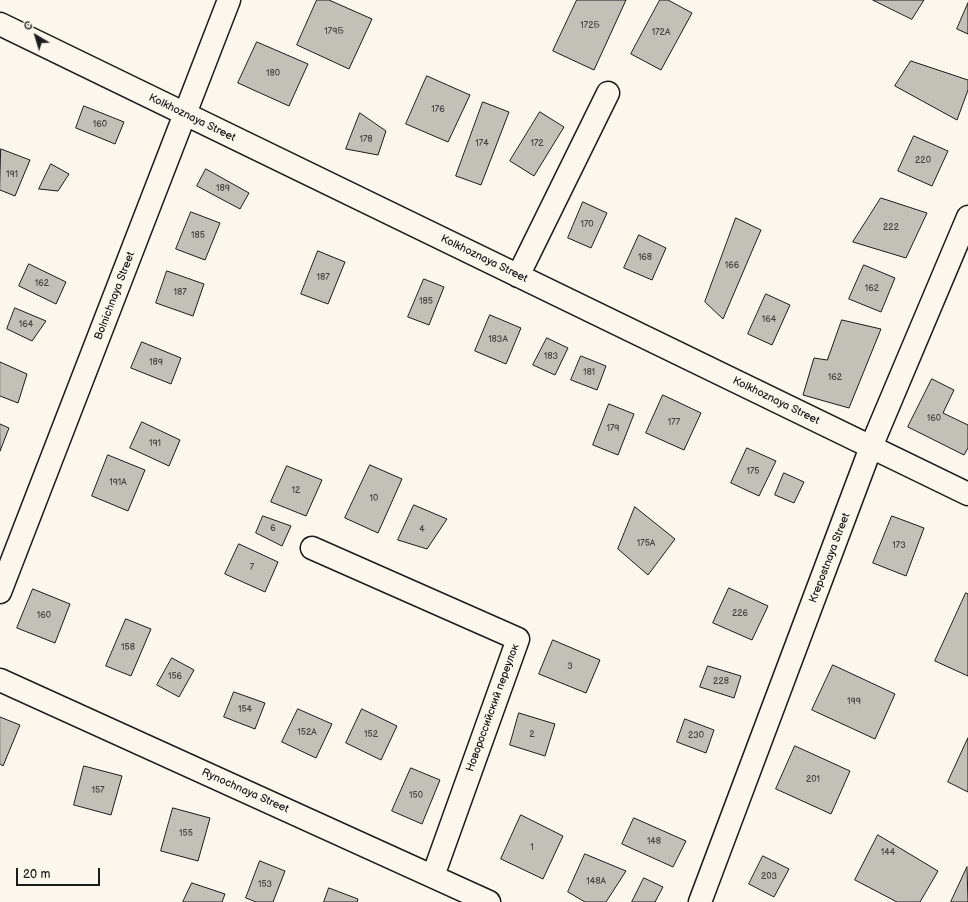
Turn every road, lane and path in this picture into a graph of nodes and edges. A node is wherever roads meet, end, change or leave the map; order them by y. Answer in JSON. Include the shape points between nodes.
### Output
{"nodes":[{"id":1,"x":229,"y":0,"type":"edge"},
{"id":2,"x":0,"y":24,"type":"edge"},
{"id":3,"x":608,"y":93,"type":"dead end"},
{"id":4,"x":185,"y":115,"type":"junction"},
{"id":5,"x":968,"y":217,"type":"edge"},
{"id":6,"x":518,"y":276,"type":"junction"},
{"id":7,"x":872,"y":447,"type":"junction"},
{"id":8,"x":968,"y":494,"type":"edge"},
{"id":9,"x":312,"y":548,"type":"dead end"},
{"id":10,"x":0,"y":592,"type":"edge"},
{"id":11,"x":0,"y":680,"type":"edge"},
{"id":12,"x":433,"y":876,"type":"junction"},
{"id":13,"x":489,"y":902,"type":"edge"},
{"id":14,"x":700,"y":902,"type":"edge"}],
"edges":[{"from":1,"to":4,"type":"street","name":"Bolnichnaya Street"},
{"from":2,"to":4,"type":"street","name":"Kolkhoznaya Street"},
{"from":3,"to":6,"type":"street"},
{"from":4,"to":6,"type":"street","name":"Kolkhoznaya Street"},
{"from":4,"to":10,"type":"street","name":"Bolnichnaya Street"},
{"from":5,"to":7,"type":"street","name":"Krepostnaya Street"},
{"from":6,"to":7,"type":"street","name":"Kolkhoznaya Street"},
{"from":7,"to":8,"type":"street","name":"Kolkhoznaya Street"},
{"from":7,"to":14,"type":"street","name":"Krepostnaya Street"},
{"from":9,"to":12,"type":"street","name":"Новороссийский переулок","via":[[518,639]]},
{"from":11,"to":12,"type":"street","name":"Rynochnaya Street"},
{"from":12,"to":13,"type":"street","name":"Rynochnaya Street"}]}
